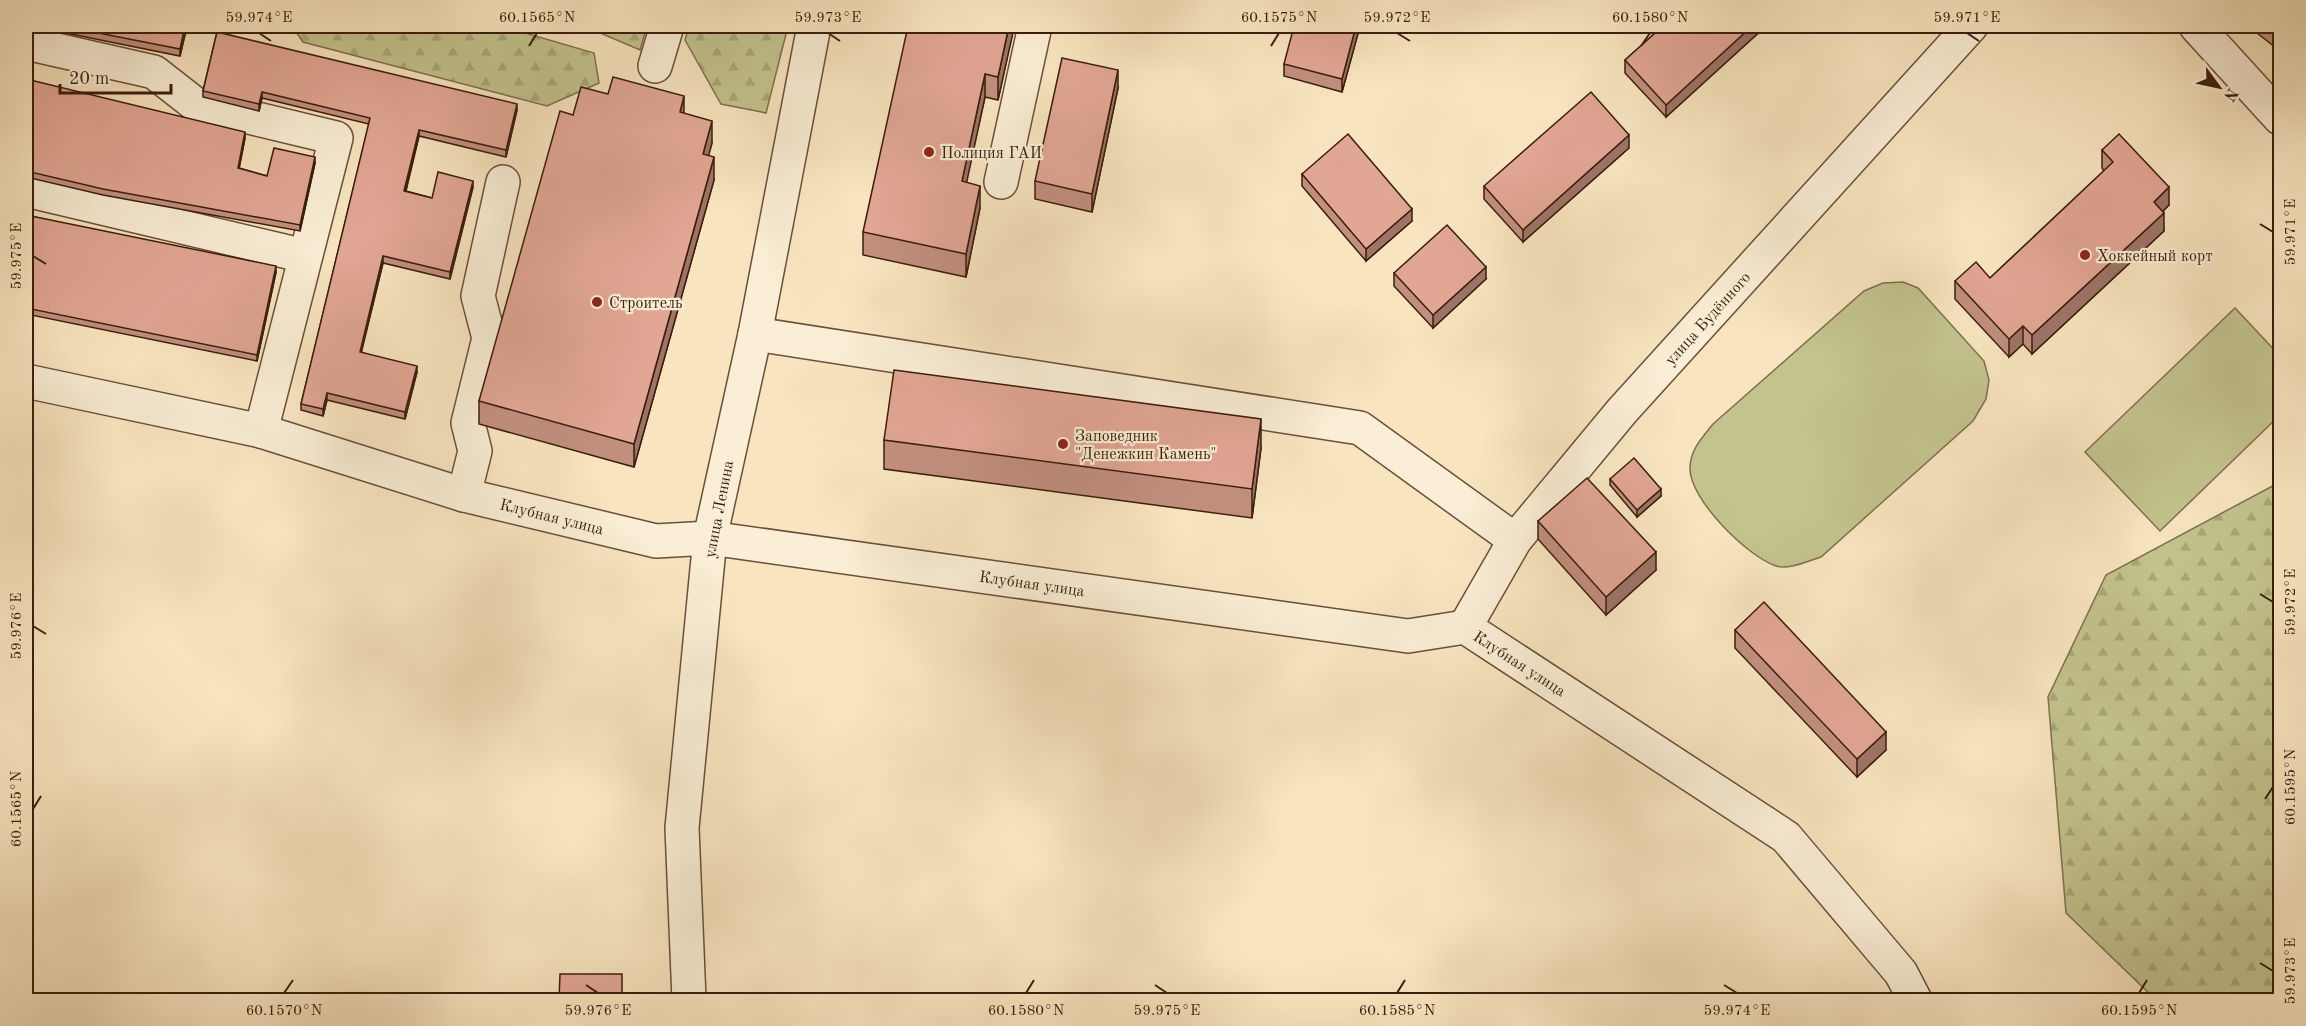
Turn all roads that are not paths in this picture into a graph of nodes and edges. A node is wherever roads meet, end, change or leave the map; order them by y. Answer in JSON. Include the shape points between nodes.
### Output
{"nodes":[{"id":1,"x":667,"y":26,"type":"edge"},
{"id":2,"x":814,"y":26,"type":"edge"},
{"id":3,"x":1035,"y":26,"type":"edge"},
{"id":4,"x":1971,"y":26,"type":"edge"},
{"id":5,"x":2196,"y":26,"type":"edge"},
{"id":6,"x":26,"y":43,"type":"edge"},
{"id":7,"x":655,"y":66,"type":"dead end"},
{"id":8,"x":2280,"y":118,"type":"edge"},
{"id":9,"x":503,"y":182,"type":"dead end"},
{"id":10,"x":1001,"y":182,"type":"dead end"},
{"id":11,"x":26,"y":190,"type":"edge"},
{"id":12,"x":305,"y":256,"type":"junction"},
{"id":13,"x":755,"y":334,"type":"junction"},
{"id":14,"x":26,"y":381,"type":"edge"},
{"id":15,"x":261,"y":431,"type":"junction"},
{"id":16,"x":464,"y":495,"type":"junction"},
{"id":17,"x":710,"y":538,"type":"junction"},
{"id":18,"x":1515,"y":540,"type":"junction"},
{"id":19,"x":1465,"y":627,"type":"junction"},
{"id":20,"x":689,"y":1000,"type":"edge"},
{"id":21,"x":1915,"y":1000,"type":"edge"}],
"edges":[{"from":1,"to":7,"type":"street"},
{"from":2,"to":13,"type":"street","name":"улица Ленина"},
{"from":3,"to":10,"type":"street"},
{"from":4,"to":18,"type":"street","name":"улица Будённого","via":[[1622,411]]},
{"from":5,"to":8,"type":"street"},
{"from":6,"to":12,"type":"street","via":[[154,72],[195,104],[336,138]]},
{"from":9,"to":16,"type":"street","via":[[478,296],[489,338],[468,423],[475,451]]},
{"from":11,"to":12,"type":"street"},
{"from":12,"to":15,"type":"street"},
{"from":13,"to":17,"type":"street","name":"улица Ленина"},
{"from":13,"to":18,"type":"street","via":[[1360,428]]},
{"from":14,"to":15,"type":"street","name":"Клубная улица"},
{"from":15,"to":16,"type":"street","name":"Клубная улица"},
{"from":16,"to":17,"type":"street","name":"Клубная улица","via":[[656,542]]},
{"from":17,"to":19,"type":"street","name":"Клубная улица","via":[[1408,636]]},
{"from":17,"to":20,"type":"street","name":"улица Ленина","via":[[682,828]]},
{"from":18,"to":19,"type":"street","name":"улица Будённого"},
{"from":19,"to":21,"type":"street","name":"Клубная улица","via":[[1786,837],[1900,973]]}]}
